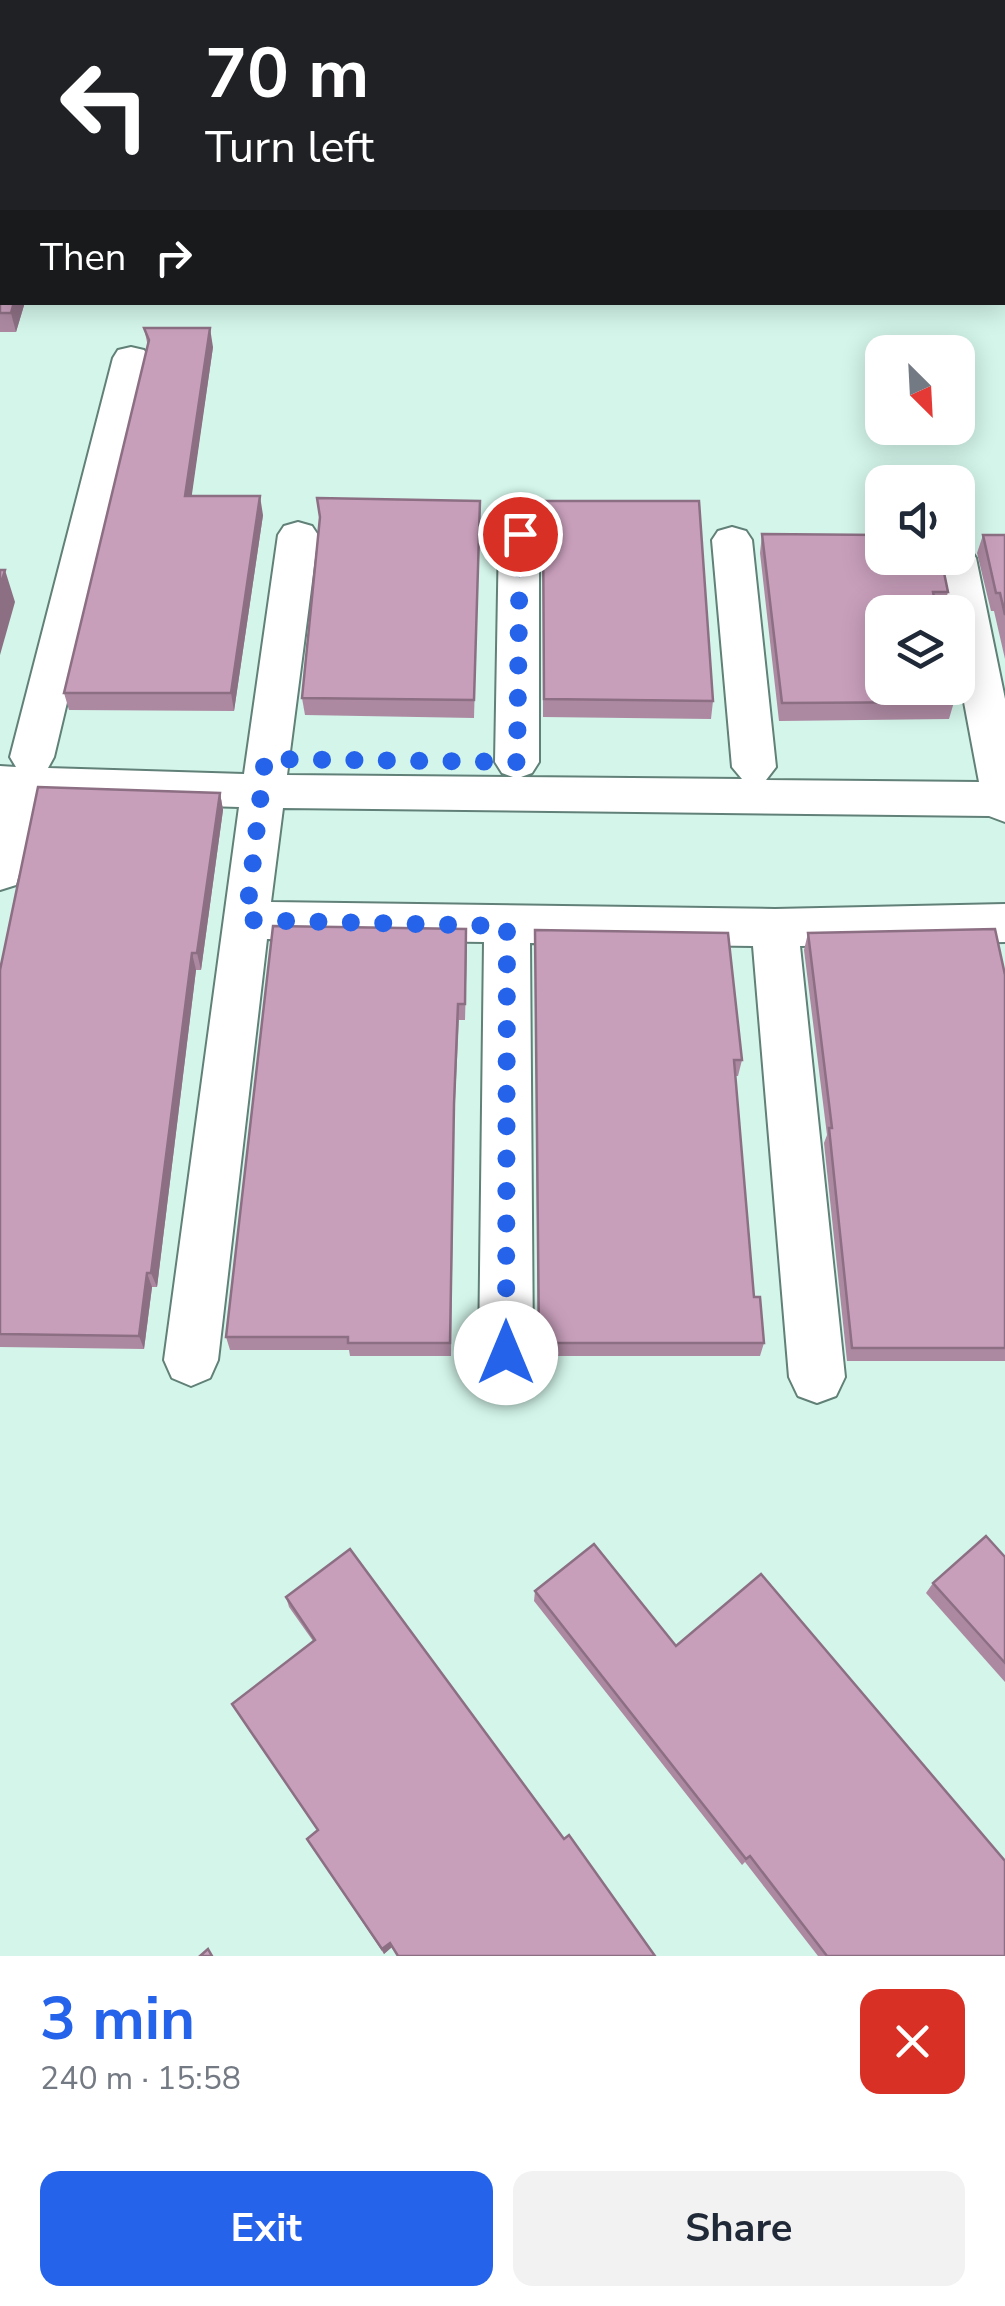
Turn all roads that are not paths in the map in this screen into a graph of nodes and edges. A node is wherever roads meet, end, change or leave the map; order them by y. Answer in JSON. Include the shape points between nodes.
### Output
{"nodes":[{"id":1,"x":132,"y":358,"type":"dead end"},
{"id":2,"x":520,"y":534,"type":"dead end"},
{"id":3,"x":298,"y":535,"type":"dead end"},
{"id":4,"x":732,"y":540,"type":"dead end"},
{"id":5,"x":959,"y":575,"type":"edge"},
{"id":6,"x":517,"y":762,"type":"junction"},
{"id":7,"x":754,"y":767,"type":"junction"},
{"id":8,"x":14,"y":770,"type":"edge"},
{"id":9,"x":264,"y":775,"type":"junction"},
{"id":10,"x":1003,"y":789,"type":"edge"},
{"id":11,"x":0,"y":872,"type":"edge"},
{"id":12,"x":246,"y":920,"type":"junction"},
{"id":13,"x":1005,"y":923,"type":"edge"},
{"id":14,"x":507,"y":926,"type":"junction"},
{"id":15,"x":775,"y":928,"type":"junction"},
{"id":16,"x":506,"y":1353,"type":"dead end"},
{"id":17,"x":192,"y":1360,"type":"dead end"},
{"id":18,"x":817,"y":1377,"type":"dead end"}],
"edges":[{"from":1,"to":8,"type":"street"},
{"from":2,"to":6,"type":"street"},
{"from":3,"to":9,"type":"street"},
{"from":4,"to":7,"type":"street"},
{"from":5,"to":10,"type":"street"},
{"from":6,"to":7,"type":"street"},
{"from":6,"to":9,"type":"street"},
{"from":7,"to":10,"type":"street"},
{"from":8,"to":9,"type":"street"},
{"from":8,"to":11,"type":"street"},
{"from":9,"to":10,"type":"street"},
{"from":9,"to":12,"type":"street"},
{"from":12,"to":14,"type":"street"},
{"from":12,"to":17,"type":"street"},
{"from":13,"to":15,"type":"street"},
{"from":14,"to":15,"type":"street"},
{"from":14,"to":16,"type":"street"},
{"from":15,"to":18,"type":"street"}]}
